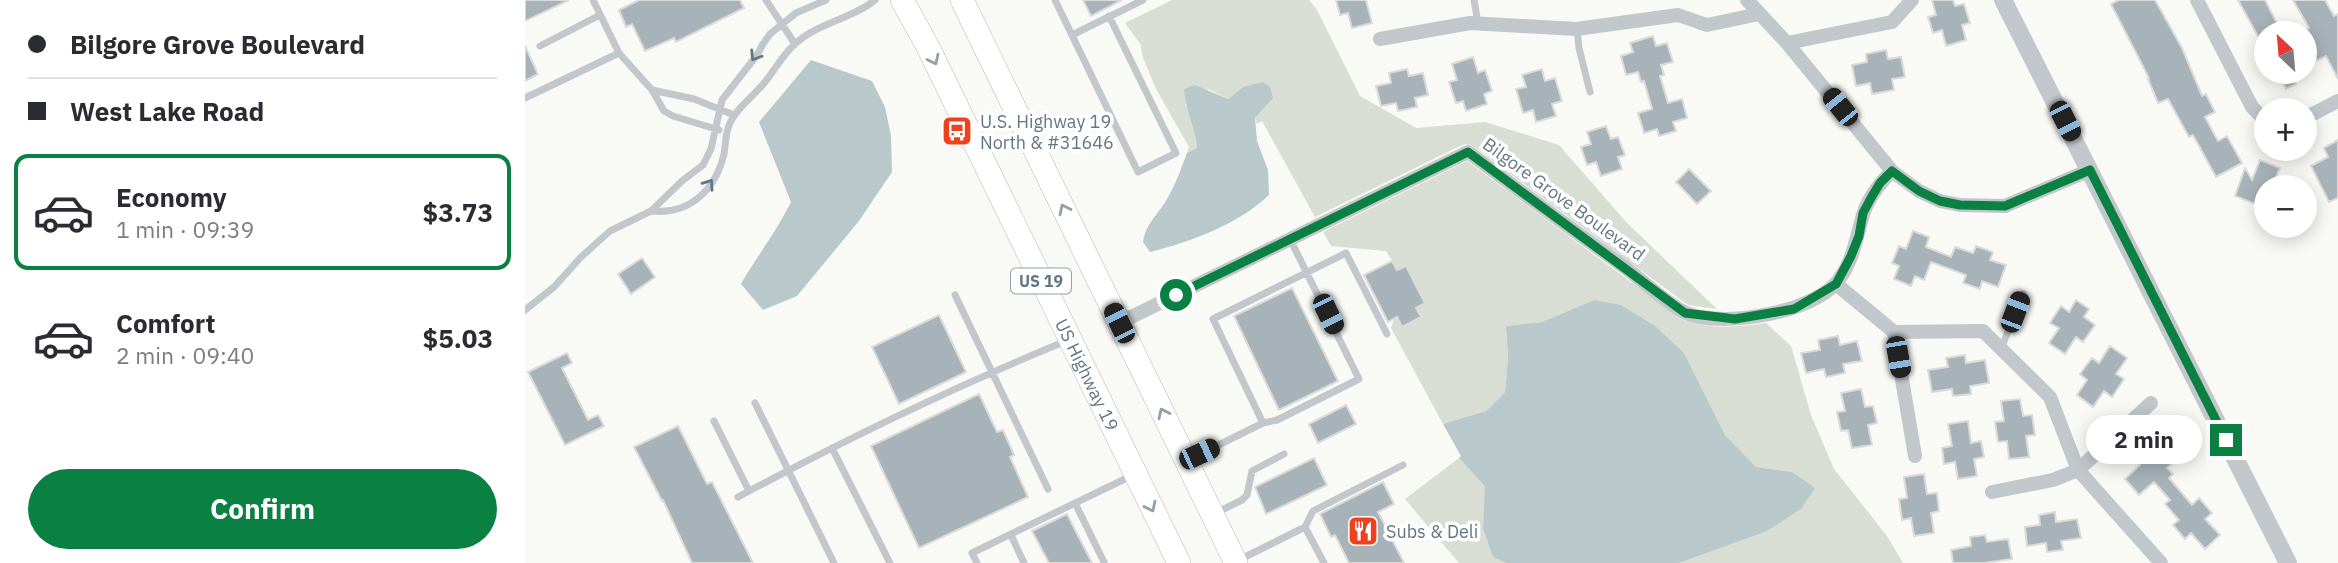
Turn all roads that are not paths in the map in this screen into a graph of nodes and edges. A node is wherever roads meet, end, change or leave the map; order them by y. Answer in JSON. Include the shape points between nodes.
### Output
{"nodes":[{"id":1,"x":766,"y":0,"type":"edge"},
{"id":2,"x":826,"y":0,"type":"edge"},
{"id":3,"x":875,"y":0,"type":"edge"},
{"id":4,"x":902,"y":0,"type":"edge"},
{"id":5,"x":963,"y":0,"type":"edge"},
{"id":6,"x":1055,"y":0,"type":"edge"},
{"id":7,"x":1143,"y":0,"type":"edge"},
{"id":8,"x":1474,"y":0,"type":"edge"},
{"id":9,"x":1747,"y":0,"type":"edge"},
{"id":10,"x":1912,"y":0,"type":"edge"},
{"id":11,"x":2003,"y":0,"type":"edge"},
{"id":12,"x":2197,"y":0,"type":"edge"},
{"id":13,"x":595,"y":1,"type":"edge"},
{"id":14,"x":1759,"y":14,"type":"junction"},
{"id":15,"x":600,"y":15,"type":"junction"},
{"id":16,"x":1109,"y":16,"type":"junction"},
{"id":17,"x":1478,"y":23,"type":"junction"},
{"id":18,"x":781,"y":25,"type":"junction"},
{"id":19,"x":1577,"y":29,"type":"junction"},
{"id":20,"x":1072,"y":35,"type":"junction"},
{"id":21,"x":1380,"y":39,"type":"dead end"},
{"id":22,"x":1787,"y":43,"type":"junction"},
{"id":23,"x":795,"y":44,"type":"junction"},
{"id":24,"x":540,"y":46,"type":"dead end"},
{"id":25,"x":619,"y":53,"type":"junction"},
{"id":26,"x":652,"y":90,"type":"junction"},
{"id":27,"x":1590,"y":92,"type":"dead end"},
{"id":28,"x":525,"y":98,"type":"edge"},
{"id":29,"x":2338,"y":100,"type":"edge"},
{"id":30,"x":719,"y":109,"type":"junction"},
{"id":31,"x":2254,"y":109,"type":"edge"},
{"id":32,"x":2317,"y":111,"type":"edge"},
{"id":33,"x":734,"y":116,"type":"junction"},
{"id":34,"x":715,"y":129,"type":"junction"},
{"id":35,"x":726,"y":132,"type":"junction"},
{"id":36,"x":2090,"y":170,"type":"junction"},
{"id":37,"x":1892,"y":171,"type":"junction"},
{"id":38,"x":651,"y":211,"type":"junction"},
{"id":39,"x":1290,"y":239,"type":"junction"},
{"id":40,"x":1307,"y":271,"type":"junction"},
{"id":41,"x":1836,"y":284,"type":"junction"},
{"id":42,"x":2022,"y":294,"type":"dead end"},
{"id":43,"x":955,"y":295,"type":"dead end"},
{"id":44,"x":525,"y":310,"type":"edge"},
{"id":45,"x":1119,"y":323,"type":"junction"},
{"id":46,"x":1894,"y":332,"type":"junction"},
{"id":47,"x":1387,"y":334,"type":"dead end"},
{"id":48,"x":1070,"y":340,"type":"junction"},
{"id":49,"x":2001,"y":349,"type":"junction"},
{"id":50,"x":992,"y":372,"type":"junction"},
{"id":51,"x":755,"y":403,"type":"dead end"},
{"id":52,"x":2151,"y":403,"type":"dead end"},
{"id":53,"x":714,"y":421,"type":"dead end"},
{"id":54,"x":1263,"y":423,"type":"junction"},
{"id":55,"x":832,"y":448,"type":"junction"},
{"id":56,"x":1284,"y":454,"type":"dead end"},
{"id":57,"x":1915,"y":456,"type":"dead end"},
{"id":58,"x":1186,"y":460,"type":"junction"},
{"id":59,"x":1403,"y":465,"type":"dead end"},
{"id":60,"x":788,"y":471,"type":"junction"},
{"id":61,"x":2078,"y":471,"type":"junction"},
{"id":62,"x":1135,"y":474,"type":"junction"},
{"id":63,"x":1048,"y":489,"type":"dead end"},
{"id":64,"x":749,"y":491,"type":"junction"},
{"id":65,"x":1992,"y":492,"type":"dead end"},
{"id":66,"x":738,"y":497,"type":"dead end"},
{"id":67,"x":1075,"y":503,"type":"junction"},
{"id":68,"x":1212,"y":514,"type":"junction"},
{"id":69,"x":1305,"y":527,"type":"junction"},
{"id":70,"x":1011,"y":535,"type":"junction"},
{"id":71,"x":1104,"y":562,"type":"edge"},
{"id":72,"x":1235,"y":562,"type":"edge"},
{"id":73,"x":2159,"y":562,"type":"edge"},
{"id":74,"x":834,"y":563,"type":"edge"},
{"id":75,"x":890,"y":563,"type":"edge"},
{"id":76,"x":977,"y":563,"type":"edge"},
{"id":77,"x":1024,"y":563,"type":"edge"},
{"id":78,"x":1179,"y":563,"type":"edge"},
{"id":79,"x":1324,"y":563,"type":"edge"},
{"id":80,"x":2288,"y":563,"type":"edge"}],
"edges":[{"from":1,"to":18,"type":"lane"},
{"from":2,"to":18,"type":"lane"},
{"from":3,"to":23,"type":"lane"},
{"from":4,"to":48,"type":"highway","name":"US Highway 19","number":"US 19","one_way":true},
{"from":45,"to":5,"type":"highway","number":"US 19","one_way":true},
{"from":6,"to":20,"type":"lane"},
{"from":7,"to":16,"type":"lane"},
{"from":8,"to":17,"type":"lane"},
{"from":9,"to":14,"type":"street"},
{"from":10,"to":22,"type":"street","via":[[1892,22]]},
{"from":11,"to":36,"type":"street"},
{"from":12,"to":31,"type":"street"},
{"from":13,"to":15,"type":"lane"},
{"from":14,"to":19,"type":"street","via":[[1707,25],[1678,15]]},
{"from":14,"to":22,"type":"street"},
{"from":15,"to":24,"type":"lane"},
{"from":15,"to":25,"type":"lane"},
{"from":16,"to":20,"type":"lane"},
{"from":16,"to":20,"type":"lane","via":[[1176,153],[1138,172]]},
{"from":17,"to":19,"type":"street"},
{"from":17,"to":21,"type":"street"},
{"from":18,"to":23,"type":"lane"},
{"from":18,"to":30,"type":"lane","one_way":true,"via":[[727,92]]},
{"from":19,"to":27,"type":"lane"},
{"from":22,"to":37,"type":"street"},
{"from":23,"to":33,"type":"lane"},
{"from":25,"to":26,"type":"lane"},
{"from":25,"to":28,"type":"lane"},
{"from":26,"to":30,"type":"lane"},
{"from":26,"to":34,"type":"lane","via":[[658,105],[673,117]]},
{"from":29,"to":32,"type":"street"},
{"from":30,"to":33,"type":"lane"},
{"from":30,"to":34,"type":"lane"},
{"from":33,"to":35,"type":"lane"},
{"from":34,"to":35,"type":"lane"},
{"from":34,"to":38,"type":"lane","via":[[703,165]]},
{"from":38,"to":35,"type":"lane","one_way":true,"via":[[680,209],[708,188],[721,163]]},
{"from":36,"to":37,"type":"street","via":[[2005,206],[1940,201]]},
{"from":36,"to":80,"type":"street"},
{"from":37,"to":41,"type":"street","via":[[1863,213],[1859,236]]},
{"from":38,"to":44,"type":"lane","via":[[610,232]]},
{"from":39,"to":40,"type":"lane"},
{"from":39,"to":41,"type":"street","name":"Bilgore Grove Boulevard","via":[[1468,152],[1685,313],[1735,319],[1777,313],[1794,309]]},
{"from":39,"to":45,"type":"street","name":"Bilgore Grove Boulevard"},
{"from":40,"to":47,"type":"lane","via":[[1346,253]]},
{"from":40,"to":54,"type":"lane","via":[[1213,319]]},
{"from":40,"to":54,"type":"lane","via":[[1359,379]]},
{"from":41,"to":46,"type":"street"},
{"from":42,"to":49,"type":"lane"},
{"from":43,"to":50,"type":"lane"},
{"from":58,"to":45,"type":"highway","number":"US 19","one_way":true},
{"from":46,"to":49,"type":"street","via":[[1983,331]]},
{"from":46,"to":57,"type":"street"},
{"from":48,"to":50,"type":"lane"},
{"from":48,"to":62,"type":"highway","name":"US Highway 19","number":"US 19"},
{"from":49,"to":61,"type":"street","via":[[2050,397]]},
{"from":50,"to":55,"type":"lane"},
{"from":50,"to":63,"type":"lane"},
{"from":51,"to":60,"type":"lane"},
{"from":52,"to":61,"type":"street"},
{"from":53,"to":64,"type":"lane"},
{"from":54,"to":58,"type":"lane"},
{"from":55,"to":60,"type":"lane"},
{"from":55,"to":75,"type":"lane"},
{"from":56,"to":68,"type":"lane","via":[[1252,471],[1242,500]]},
{"from":58,"to":68,"type":"highway","number":"US 19"},
{"from":59,"to":69,"type":"lane","via":[[1313,511]]},
{"from":60,"to":64,"type":"lane"},
{"from":60,"to":74,"type":"lane"},
{"from":61,"to":65,"type":"street"},
{"from":61,"to":73,"type":"street"},
{"from":62,"to":67,"type":"lane"},
{"from":62,"to":78,"type":"highway","name":"US Highway 19","number":"US 19","one_way":true},
{"from":64,"to":66,"type":"lane"},
{"from":67,"to":70,"type":"lane"},
{"from":67,"to":71,"type":"lane"},
{"from":68,"to":72,"type":"highway","number":"US 19"},
{"from":69,"to":72,"type":"lane"},
{"from":69,"to":79,"type":"lane"},
{"from":70,"to":76,"type":"lane","via":[[972,553]]},
{"from":70,"to":77,"type":"lane"}]}
